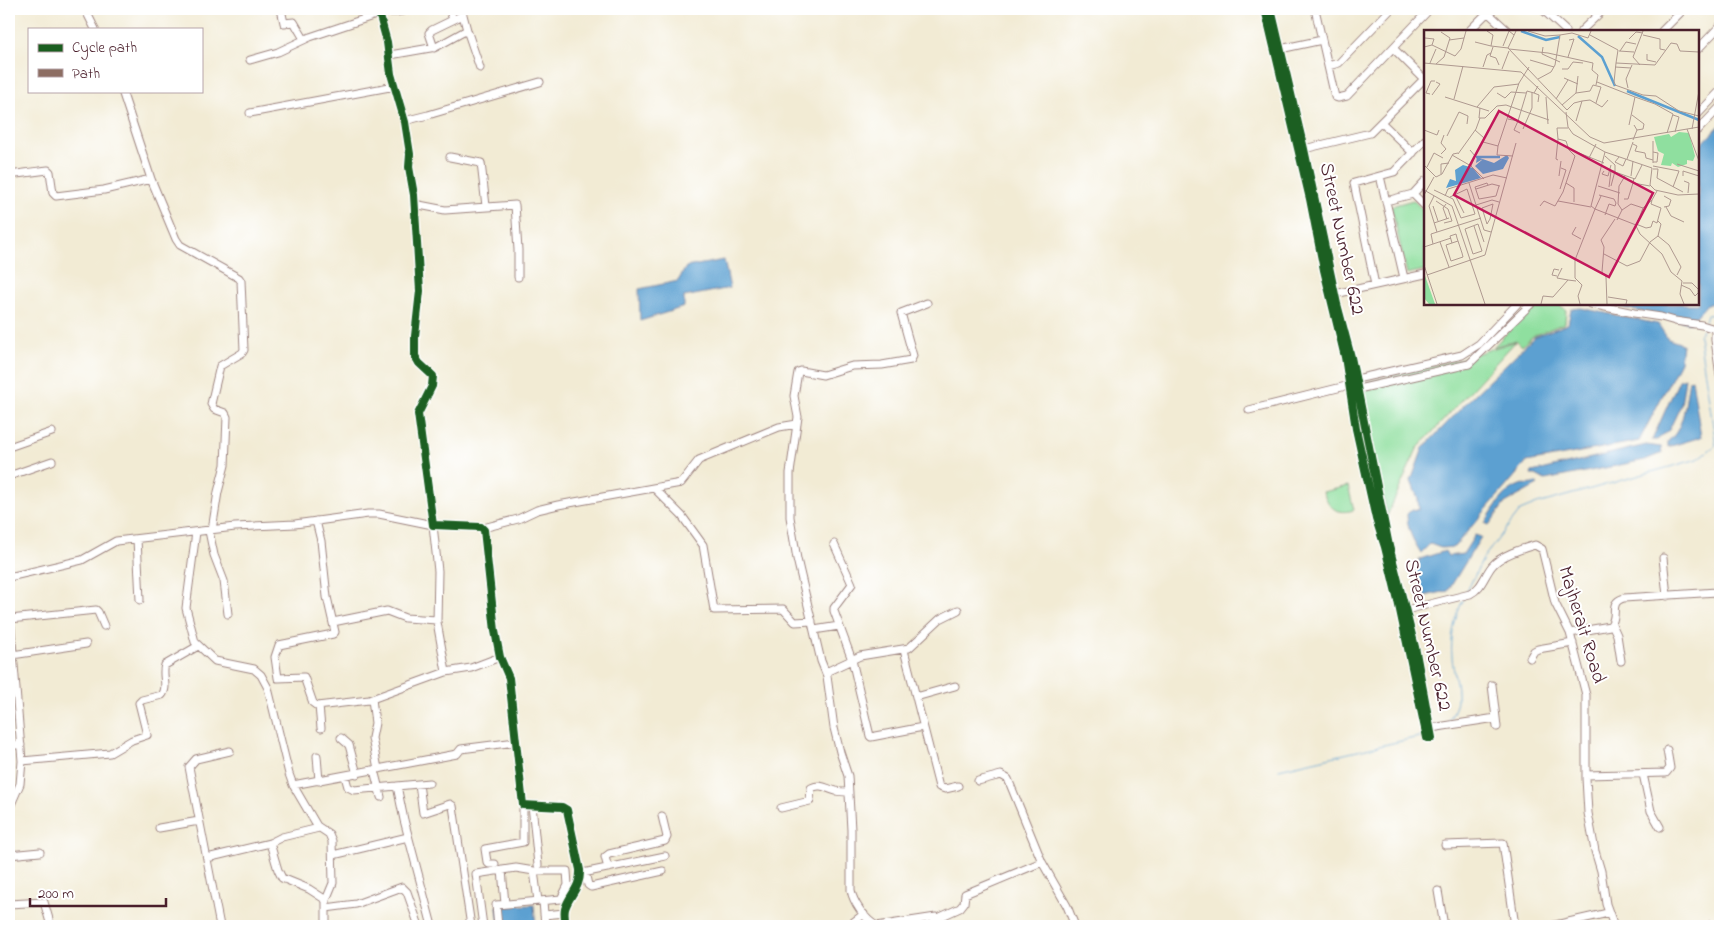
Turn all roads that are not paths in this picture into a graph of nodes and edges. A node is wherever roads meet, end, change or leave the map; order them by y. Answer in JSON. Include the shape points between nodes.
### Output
{"nodes":[{"id":1,"x":85,"y":9,"type":"edge"},
{"id":2,"x":281,"y":9,"type":"edge"},
{"id":3,"x":414,"y":9,"type":"edge"},
{"id":4,"x":448,"y":9,"type":"edge"},
{"id":5,"x":1265,"y":9,"type":"edge"},
{"id":6,"x":1271,"y":9,"type":"edge"},
{"id":7,"x":1315,"y":9,"type":"edge"},
{"id":8,"x":1424,"y":9,"type":"edge"},
{"id":9,"x":1542,"y":9,"type":"edge"},
{"id":10,"x":1604,"y":9,"type":"edge"},
{"id":11,"x":1684,"y":9,"type":"edge"},
{"id":12,"x":1387,"y":10,"type":"edge"},
{"id":13,"x":1486,"y":10,"type":"edge"},
{"id":14,"x":379,"y":12,"type":"edge"},
{"id":15,"x":453,"y":19,"type":"junction"},
{"id":16,"x":1720,"y":26,"type":"edge"},
{"id":17,"x":94,"y":28,"type":"edge"},
{"id":18,"x":467,"y":30,"type":"junction"},
{"id":19,"x":1470,"y":30,"type":"edge"},
{"id":20,"x":1507,"y":30,"type":"edge"},
{"id":21,"x":1565,"y":30,"type":"edge"},
{"id":22,"x":1582,"y":30,"type":"edge"},
{"id":23,"x":1663,"y":30,"type":"edge"},
{"id":24,"x":304,"y":40,"type":"junction"},
{"id":25,"x":1322,"y":40,"type":"junction"},
{"id":26,"x":434,"y":48,"type":"junction"},
{"id":27,"x":1280,"y":48,"type":"junction"},
{"id":28,"x":1392,"y":48,"type":"junction"},
{"id":29,"x":1699,"y":49,"type":"edge"},
{"id":30,"x":390,"y":55,"type":"junction"},
{"id":31,"x":250,"y":60,"type":"dead end"},
{"id":32,"x":1328,"y":66,"type":"junction"},
{"id":33,"x":480,"y":68,"type":"dead end"},
{"id":34,"x":1424,"y":78,"type":"edge"},
{"id":35,"x":1424,"y":80,"type":"edge"},
{"id":36,"x":540,"y":82,"type":"dead end"},
{"id":37,"x":395,"y":86,"type":"junction"},
{"id":38,"x":1720,"y":91,"type":"edge"},
{"id":39,"x":122,"y":92,"type":"edge"},
{"id":40,"x":1720,"y":107,"type":"edge"},
{"id":41,"x":250,"y":113,"type":"dead end"},
{"id":42,"x":1699,"y":113,"type":"edge"},
{"id":43,"x":404,"y":121,"type":"junction"},
{"id":44,"x":1382,"y":122,"type":"junction"},
{"id":45,"x":1699,"y":129,"type":"edge"},
{"id":46,"x":1424,"y":141,"type":"edge"},
{"id":47,"x":1304,"y":148,"type":"junction"},
{"id":48,"x":1413,"y":153,"type":"junction"},
{"id":49,"x":450,"y":157,"type":"dead end"},
{"id":50,"x":9,"y":175,"type":"edge"},
{"id":51,"x":1380,"y":176,"type":"junction"},
{"id":52,"x":150,"y":179,"type":"junction"},
{"id":53,"x":1424,"y":182,"type":"edge"},
{"id":54,"x":1413,"y":194,"type":"junction"},
{"id":55,"x":1386,"y":201,"type":"junction"},
{"id":56,"x":414,"y":204,"type":"junction"},
{"id":57,"x":1424,"y":205,"type":"edge"},
{"id":58,"x":486,"y":206,"type":"junction"},
{"id":59,"x":1424,"y":274,"type":"edge"},
{"id":60,"x":518,"y":278,"type":"dead end"},
{"id":61,"x":1404,"y":278,"type":"junction"},
{"id":62,"x":1375,"y":285,"type":"junction"},
{"id":63,"x":1335,"y":294,"type":"junction"},
{"id":64,"x":926,"y":303,"type":"dead end"},
{"id":65,"x":1516,"y":305,"type":"edge"},
{"id":66,"x":1529,"y":305,"type":"edge"},
{"id":67,"x":1596,"y":305,"type":"edge"},
{"id":68,"x":1718,"y":329,"type":"edge"},
{"id":69,"x":1720,"y":376,"type":"edge"},
{"id":70,"x":1352,"y":385,"type":"junction"},
{"id":71,"x":1249,"y":410,"type":"dead end"},
{"id":72,"x":797,"y":424,"type":"junction"},
{"id":73,"x":52,"y":432,"type":"dead end"},
{"id":74,"x":9,"y":447,"type":"edge"},
{"id":75,"x":52,"y":460,"type":"dead end"},
{"id":76,"x":9,"y":476,"type":"edge"},
{"id":77,"x":654,"y":488,"type":"junction"},
{"id":78,"x":316,"y":521,"type":"junction"},
{"id":79,"x":433,"y":525,"type":"junction"},
{"id":80,"x":483,"y":528,"type":"junction"},
{"id":81,"x":210,"y":530,"type":"junction"},
{"id":82,"x":196,"y":532,"type":"junction"},
{"id":83,"x":137,"y":539,"type":"junction"},
{"id":84,"x":834,"y":544,"type":"dead end"},
{"id":85,"x":1663,"y":558,"type":"dead end"},
{"id":86,"x":9,"y":577,"type":"edge"},
{"id":87,"x":1667,"y":596,"type":"junction"},
{"id":88,"x":140,"y":600,"type":"dead end"},
{"id":89,"x":1720,"y":602,"type":"edge"},
{"id":90,"x":9,"y":605,"type":"edge"},
{"id":91,"x":958,"y":610,"type":"dead end"},
{"id":92,"x":1403,"y":611,"type":"junction"},
{"id":93,"x":228,"y":614,"type":"dead end"},
{"id":94,"x":10,"y":619,"type":"edge"},
{"id":95,"x":437,"y":620,"type":"junction"},
{"id":96,"x":333,"y":622,"type":"junction"},
{"id":97,"x":812,"y":622,"type":"junction"},
{"id":98,"x":1612,"y":624,"type":"junction"},
{"id":99,"x":104,"y":626,"type":"dead end"},
{"id":100,"x":840,"y":626,"type":"junction"},
{"id":101,"x":814,"y":630,"type":"junction"},
{"id":102,"x":1570,"y":633,"type":"junction"},
{"id":103,"x":1573,"y":643,"type":"junction"},
{"id":104,"x":86,"y":644,"type":"dead end"},
{"id":105,"x":198,"y":646,"type":"junction"},
{"id":106,"x":904,"y":650,"type":"junction"},
{"id":107,"x":12,"y":655,"type":"junction"},
{"id":108,"x":500,"y":657,"type":"junction"},
{"id":109,"x":1530,"y":658,"type":"dead end"},
{"id":110,"x":852,"y":660,"type":"junction"},
{"id":111,"x":1621,"y":662,"type":"dead end"},
{"id":112,"x":11,"y":670,"type":"edge"},
{"id":113,"x":446,"y":672,"type":"junction"},
{"id":114,"x":826,"y":672,"type":"junction"},
{"id":115,"x":278,"y":677,"type":"junction"},
{"id":116,"x":265,"y":681,"type":"junction"},
{"id":117,"x":1492,"y":685,"type":"dead end"},
{"id":118,"x":955,"y":686,"type":"dead end"},
{"id":119,"x":1420,"y":689,"type":"junction"},
{"id":120,"x":916,"y":697,"type":"junction"},
{"id":121,"x":372,"y":699,"type":"junction"},
{"id":122,"x":319,"y":706,"type":"junction"},
{"id":123,"x":1496,"y":718,"type":"junction"},
{"id":124,"x":923,"y":727,"type":"junction"},
{"id":125,"x":1497,"y":727,"type":"dead end"},
{"id":126,"x":321,"y":728,"type":"dead end"},
{"id":127,"x":1431,"y":728,"type":"junction"},
{"id":128,"x":341,"y":738,"type":"dead end"},
{"id":129,"x":516,"y":742,"type":"junction"},
{"id":130,"x":9,"y":745,"type":"edge"},
{"id":131,"x":21,"y":745,"type":"junction"},
{"id":132,"x":1667,"y":750,"type":"dead end"},
{"id":133,"x":230,"y":751,"type":"dead end"},
{"id":134,"x":317,"y":756,"type":"dead end"},
{"id":135,"x":22,"y":761,"type":"junction"},
{"id":136,"x":376,"y":770,"type":"junction"},
{"id":137,"x":357,"y":774,"type":"junction"},
{"id":138,"x":1642,"y":774,"type":"junction"},
{"id":139,"x":345,"y":776,"type":"junction"},
{"id":140,"x":1586,"y":776,"type":"junction"},
{"id":141,"x":319,"y":780,"type":"junction"},
{"id":142,"x":978,"y":780,"type":"dead end"},
{"id":143,"x":429,"y":783,"type":"dead end"},
{"id":144,"x":419,"y":784,"type":"junction"},
{"id":145,"x":293,"y":785,"type":"junction"},
{"id":146,"x":396,"y":786,"type":"junction"},
{"id":147,"x":958,"y":786,"type":"dead end"},
{"id":148,"x":378,"y":788,"type":"junction"},
{"id":149,"x":849,"y":792,"type":"junction"},
{"id":150,"x":381,"y":797,"type":"dead end"},
{"id":151,"x":523,"y":805,"type":"junction"},
{"id":152,"x":532,"y":805,"type":"junction"},
{"id":153,"x":781,"y":808,"type":"dead end"},
{"id":154,"x":9,"y":809,"type":"edge"},
{"id":155,"x":662,"y":816,"type":"dead end"},
{"id":156,"x":199,"y":821,"type":"junction"},
{"id":157,"x":1660,"y":827,"type":"dead end"},
{"id":158,"x":160,"y":828,"type":"dead end"},
{"id":159,"x":319,"y":828,"type":"junction"},
{"id":160,"x":408,"y":837,"type":"junction"},
{"id":161,"x":270,"y":843,"type":"junction"},
{"id":162,"x":1445,"y":845,"type":"dead end"},
{"id":163,"x":40,"y":852,"type":"dead end"},
{"id":164,"x":9,"y":855,"type":"edge"},
{"id":165,"x":333,"y":855,"type":"junction"},
{"id":166,"x":665,"y":856,"type":"dead end"},
{"id":167,"x":207,"y":858,"type":"junction"},
{"id":168,"x":1042,"y":862,"type":"junction"},
{"id":169,"x":495,"y":864,"type":"dead end"},
{"id":170,"x":536,"y":868,"type":"junction"},
{"id":171,"x":608,"y":868,"type":"junction"},
{"id":172,"x":502,"y":870,"type":"junction"},
{"id":173,"x":663,"y":871,"type":"dead end"},
{"id":174,"x":583,"y":873,"type":"junction"},
{"id":175,"x":1438,"y":891,"type":"dead end"},
{"id":176,"x":326,"y":900,"type":"junction"},
{"id":177,"x":540,"y":901,"type":"junction"},
{"id":178,"x":9,"y":904,"type":"edge"},
{"id":179,"x":505,"y":904,"type":"junction"},
{"id":180,"x":326,"y":908,"type":"junction"},
{"id":181,"x":565,"y":913,"type":"junction"},
{"id":182,"x":1608,"y":913,"type":"junction"},
{"id":183,"x":864,"y":914,"type":"junction"},
{"id":184,"x":544,"y":915,"type":"junction"},
{"id":185,"x":938,"y":918,"type":"junction"},
{"id":186,"x":1720,"y":924,"type":"edge"},
{"id":187,"x":1710,"y":925,"type":"dead end"},
{"id":188,"x":51,"y":926,"type":"edge"},
{"id":189,"x":220,"y":926,"type":"edge"},
{"id":190,"x":326,"y":926,"type":"edge"},
{"id":191,"x":419,"y":926,"type":"edge"},
{"id":192,"x":432,"y":926,"type":"edge"},
{"id":193,"x":471,"y":926,"type":"edge"},
{"id":194,"x":483,"y":926,"type":"edge"},
{"id":195,"x":498,"y":926,"type":"edge"},
{"id":196,"x":545,"y":926,"type":"edge"},
{"id":197,"x":566,"y":926,"type":"edge"},
{"id":198,"x":848,"y":926,"type":"edge"},
{"id":199,"x":877,"y":926,"type":"edge"},
{"id":200,"x":942,"y":926,"type":"edge"},
{"id":201,"x":1075,"y":926,"type":"edge"},
{"id":202,"x":1444,"y":926,"type":"edge"},
{"id":203,"x":1515,"y":926,"type":"edge"},
{"id":204,"x":1551,"y":926,"type":"edge"},
{"id":205,"x":1614,"y":926,"type":"edge"}],
"edges":[{"from":1,"to":17,"type":"street"},
{"from":2,"to":24,"type":"street","via":[[284,23],[294,22]]},
{"from":3,"to":14,"type":"street"},
{"from":4,"to":15,"type":"street"},
{"from":5,"to":70,"type":"street","name":"Street Number 622"},
{"from":6,"to":27,"type":"street","name":"Street Number 622"},
{"from":7,"to":25,"type":"street"},
{"from":8,"to":28,"type":"street","via":[[1426,13]]},
{"from":9,"to":21,"type":"street"},
{"from":10,"to":22,"type":"street"},
{"from":11,"to":23,"type":"street"},
{"from":12,"to":32,"type":"street","via":[[1339,63]]},
{"from":13,"to":19,"type":"street"},
{"from":13,"to":20,"type":"street"},
{"from":14,"to":24,"type":"street"},
{"from":14,"to":30,"type":"street"},
{"from":15,"to":18,"type":"street","via":[[463,15]]},
{"from":15,"to":26,"type":"street","via":[[430,32]]},
{"from":16,"to":29,"type":"street"},
{"from":18,"to":26,"type":"street"},
{"from":18,"to":33,"type":"street"},
{"from":24,"to":31,"type":"street"},
{"from":25,"to":27,"type":"street"},
{"from":25,"to":32,"type":"street"},
{"from":26,"to":30,"type":"street"},
{"from":27,"to":47,"type":"street","name":"Street Number 622"},
{"from":28,"to":32,"type":"street","via":[[1343,98],[1335,97]]},
{"from":28,"to":34,"type":"street"},
{"from":30,"to":37,"type":"street"},
{"from":35,"to":44,"type":"street"},
{"from":36,"to":43,"type":"street"},
{"from":37,"to":41,"type":"street"},
{"from":37,"to":43,"type":"street"},
{"from":38,"to":42,"type":"street"},
{"from":39,"to":52,"type":"street"},
{"from":40,"to":45,"type":"street"},
{"from":43,"to":56,"type":"street"},
{"from":44,"to":47,"type":"street","via":[[1363,136]]},
{"from":44,"to":48,"type":"street"},
{"from":46,"to":48,"type":"street"},
{"from":47,"to":63,"type":"street","name":"Street Number 622"},
{"from":48,"to":51,"type":"street","via":[[1394,172]]},
{"from":49,"to":58,"type":"street","via":[[481,163]]},
{"from":50,"to":52,"type":"street","via":[[48,170],[56,196],[104,190]]},
{"from":51,"to":55,"type":"street"},
{"from":51,"to":62,"type":"street","via":[[1354,183]]},
{"from":52,"to":81,"type":"street","via":[[178,242],[241,281],[244,350],[220,366],[211,404],[227,417],[226,465]]},
{"from":53,"to":54,"type":"street"},
{"from":54,"to":55,"type":"street"},
{"from":54,"to":57,"type":"street"},
{"from":55,"to":61,"type":"street"},
{"from":56,"to":58,"type":"street","via":[[439,210]]},
{"from":56,"to":79,"type":"street","via":[[420,291],[415,356],[433,376],[432,386],[418,414]]},
{"from":58,"to":60,"type":"street","via":[[515,205]]},
{"from":59,"to":61,"type":"street"},
{"from":61,"to":62,"type":"street"},
{"from":62,"to":63,"type":"street"},
{"from":63,"to":70,"type":"street","name":"Street Number 622"},
{"from":64,"to":72,"type":"street","via":[[901,313],[913,356],[911,360],[852,366],[823,376],[798,372],[794,396]]},
{"from":65,"to":70,"type":"street","via":[[1479,344],[1462,355]]},
{"from":66,"to":70,"type":"street","via":[[1469,364]]},
{"from":67,"to":68,"type":"street"},
{"from":68,"to":69,"type":"street","via":[[1715,340]]},
{"from":70,"to":71,"type":"street"},
{"from":70,"to":92,"type":"street","name":"Street Number 622"},
{"from":72,"to":77,"type":"street","via":[[779,427],[699,460],[681,483]]},
{"from":72,"to":97,"type":"street","via":[[790,473],[790,517]]},
{"from":73,"to":74,"type":"street"},
{"from":75,"to":76,"type":"street"},
{"from":77,"to":80,"type":"street","via":[[544,508],[518,520]]},
{"from":77,"to":97,"type":"street","via":[[674,507],[703,545],[714,610],[783,609],[795,622]]},
{"from":78,"to":79,"type":"street","via":[[379,514]]},
{"from":78,"to":81,"type":"street"},
{"from":78,"to":96,"type":"street"},
{"from":79,"to":80,"type":"street"},
{"from":79,"to":95,"type":"street","via":[[438,571]]},
{"from":80,"to":108,"type":"street"},
{"from":81,"to":82,"type":"street"},
{"from":81,"to":93,"type":"street","via":[[214,555],[224,580]]},
{"from":82,"to":83,"type":"street"},
{"from":82,"to":105,"type":"street","via":[[186,608]]},
{"from":83,"to":86,"type":"street","via":[[116,541],[82,560]]},
{"from":83,"to":88,"type":"street"},
{"from":84,"to":100,"type":"street","via":[[852,584],[834,608]]},
{"from":85,"to":87,"type":"street"},
{"from":87,"to":89,"type":"street","via":[[1717,592]]},
{"from":87,"to":98,"type":"street","via":[[1618,600]]},
{"from":90,"to":94,"type":"street"},
{"from":91,"to":106,"type":"street","via":[[940,619]]},
{"from":92,"to":102,"type":"street","name":"Majherait Road","via":[[1475,592],[1490,568],[1501,558],[1538,546],[1544,553],[1555,603]]},
{"from":92,"to":119,"type":"street","name":"Street Number 622"},
{"from":94,"to":99,"type":"street","via":[[96,610]]},
{"from":94,"to":107,"type":"street"},
{"from":95,"to":96,"type":"street","via":[[405,618],[387,611]]},
{"from":95,"to":113,"type":"street"},
{"from":96,"to":115,"type":"street","via":[[333,634],[278,646],[274,658]]},
{"from":97,"to":101,"type":"street"},
{"from":98,"to":102,"type":"street"},
{"from":98,"to":111,"type":"street"},
{"from":100,"to":101,"type":"street"},
{"from":100,"to":110,"type":"street"},
{"from":101,"to":114,"type":"street"},
{"from":102,"to":103,"type":"street","name":"Majherait Road"},
{"from":103,"to":109,"type":"street","via":[[1538,649]]},
{"from":103,"to":140,"type":"street","name":"Majherait Road","via":[[1587,703]]},
{"from":104,"to":107,"type":"street"},
{"from":105,"to":116,"type":"street","via":[[218,662],[254,669]]},
{"from":105,"to":135,"type":"street","via":[[165,665],[164,694],[139,702],[148,735],[110,753]]},
{"from":106,"to":110,"type":"street"},
{"from":106,"to":120,"type":"street"},
{"from":107,"to":112,"type":"street"},
{"from":108,"to":113,"type":"street","via":[[473,668]]},
{"from":108,"to":129,"type":"street","via":[[509,678]]},
{"from":110,"to":114,"type":"street"},
{"from":110,"to":124,"type":"street","via":[[870,737]]},
{"from":112,"to":131,"type":"street"},
{"from":113,"to":121,"type":"street"},
{"from":114,"to":149,"type":"street","via":[[833,722],[848,773]]},
{"from":115,"to":116,"type":"street"},
{"from":115,"to":122,"type":"street","via":[[304,677],[313,703]]},
{"from":116,"to":145,"type":"street"},
{"from":117,"to":123,"type":"street"},
{"from":118,"to":120,"type":"street"},
{"from":119,"to":127,"type":"street","name":"Street Number 622"},
{"from":119,"to":127,"type":"street","name":"Street Number 622","via":[[1428,738],[1433,737]]},
{"from":120,"to":124,"type":"street"},
{"from":121,"to":122,"type":"street"},
{"from":121,"to":136,"type":"street"},
{"from":122,"to":126,"type":"street"},
{"from":123,"to":125,"type":"street"},
{"from":123,"to":127,"type":"street"},
{"from":124,"to":147,"type":"street","via":[[939,786],[945,789]]},
{"from":128,"to":137,"type":"street","via":[[349,745]]},
{"from":129,"to":136,"type":"street","via":[[461,749],[456,754]]},
{"from":129,"to":151,"type":"street"},
{"from":130,"to":131,"type":"street"},
{"from":131,"to":135,"type":"street"},
{"from":132,"to":138,"type":"street","via":[[1669,771]]},
{"from":133,"to":156,"type":"street","via":[[196,759],[189,767]]},
{"from":134,"to":141,"type":"street"},
{"from":135,"to":154,"type":"street","via":[[20,784]]},
{"from":136,"to":137,"type":"street"},
{"from":136,"to":148,"type":"street"},
{"from":137,"to":139,"type":"street"},
{"from":138,"to":140,"type":"street"},
{"from":138,"to":157,"type":"street","via":[[1651,811]]},
{"from":139,"to":141,"type":"street"},
{"from":139,"to":148,"type":"street","via":[[350,789]]},
{"from":140,"to":182,"type":"street","name":"Majherait Road","via":[[1588,813]]},
{"from":141,"to":145,"type":"street"},
{"from":142,"to":168,"type":"street","via":[[1001,775],[1006,777]]},
{"from":143,"to":144,"type":"street"},
{"from":144,"to":146,"type":"street"},
{"from":144,"to":193,"type":"street","via":[[423,813],[450,804],[453,806]]},
{"from":145,"to":159,"type":"street"},
{"from":146,"to":148,"type":"street"},
{"from":146,"to":160,"type":"street"},
{"from":148,"to":150,"type":"street"},
{"from":149,"to":153,"type":"street","via":[[834,791],[822,785],[811,788],[810,801]]},
{"from":149,"to":183,"type":"street","via":[[851,893]]},
{"from":151,"to":152,"type":"street"},
{"from":151,"to":169,"type":"street","via":[[523,842],[485,849],[489,864]]},
{"from":152,"to":170,"type":"street"},
{"from":152,"to":174,"type":"street","via":[[567,810]]},
{"from":155,"to":171,"type":"street","via":[[667,837],[664,840],[609,854],[605,857]]},
{"from":156,"to":158,"type":"street"},
{"from":156,"to":167,"type":"street"},
{"from":159,"to":161,"type":"street"},
{"from":159,"to":165,"type":"street","via":[[329,834]]},
{"from":160,"to":165,"type":"street"},
{"from":160,"to":192,"type":"street"},
{"from":161,"to":167,"type":"street"},
{"from":161,"to":176,"type":"street","via":[[282,878]]},
{"from":162,"to":203,"type":"street","via":[[1503,843]]},
{"from":163,"to":164,"type":"street"},
{"from":165,"to":176,"type":"street","via":[[333,883]]},
{"from":166,"to":171,"type":"street"},
{"from":167,"to":189,"type":"street"},
{"from":168,"to":185,"type":"street","via":[[965,894],[960,908]]},
{"from":168,"to":201,"type":"street"},
{"from":170,"to":172,"type":"street"},
{"from":170,"to":177,"type":"street"},
{"from":170,"to":177,"type":"street","via":[[567,871],[568,885],[561,899]]},
{"from":171,"to":174,"type":"street"},
{"from":172,"to":179,"type":"street"},
{"from":172,"to":194,"type":"street","via":[[476,874]]},
{"from":173,"to":174,"type":"street","via":[[591,887]]},
{"from":174,"to":181,"type":"street"},
{"from":175,"to":202,"type":"street"},
{"from":176,"to":180,"type":"street"},
{"from":177,"to":179,"type":"street"},
{"from":177,"to":184,"type":"street"},
{"from":178,"to":188,"type":"street","via":[[44,902]]},
{"from":179,"to":195,"type":"street","via":[[496,905]]},
{"from":180,"to":190,"type":"street"},
{"from":180,"to":191,"type":"street","via":[[356,904],[402,887],[407,892]]},
{"from":181,"to":184,"type":"street"},
{"from":181,"to":197,"type":"street"},
{"from":182,"to":204,"type":"street"},
{"from":182,"to":205,"type":"street","name":"Majherait Road"},
{"from":183,"to":198,"type":"street"},
{"from":183,"to":199,"type":"street"},
{"from":184,"to":196,"type":"street"},
{"from":185,"to":199,"type":"street"},
{"from":185,"to":200,"type":"street"},
{"from":186,"to":187,"type":"street"}]}
